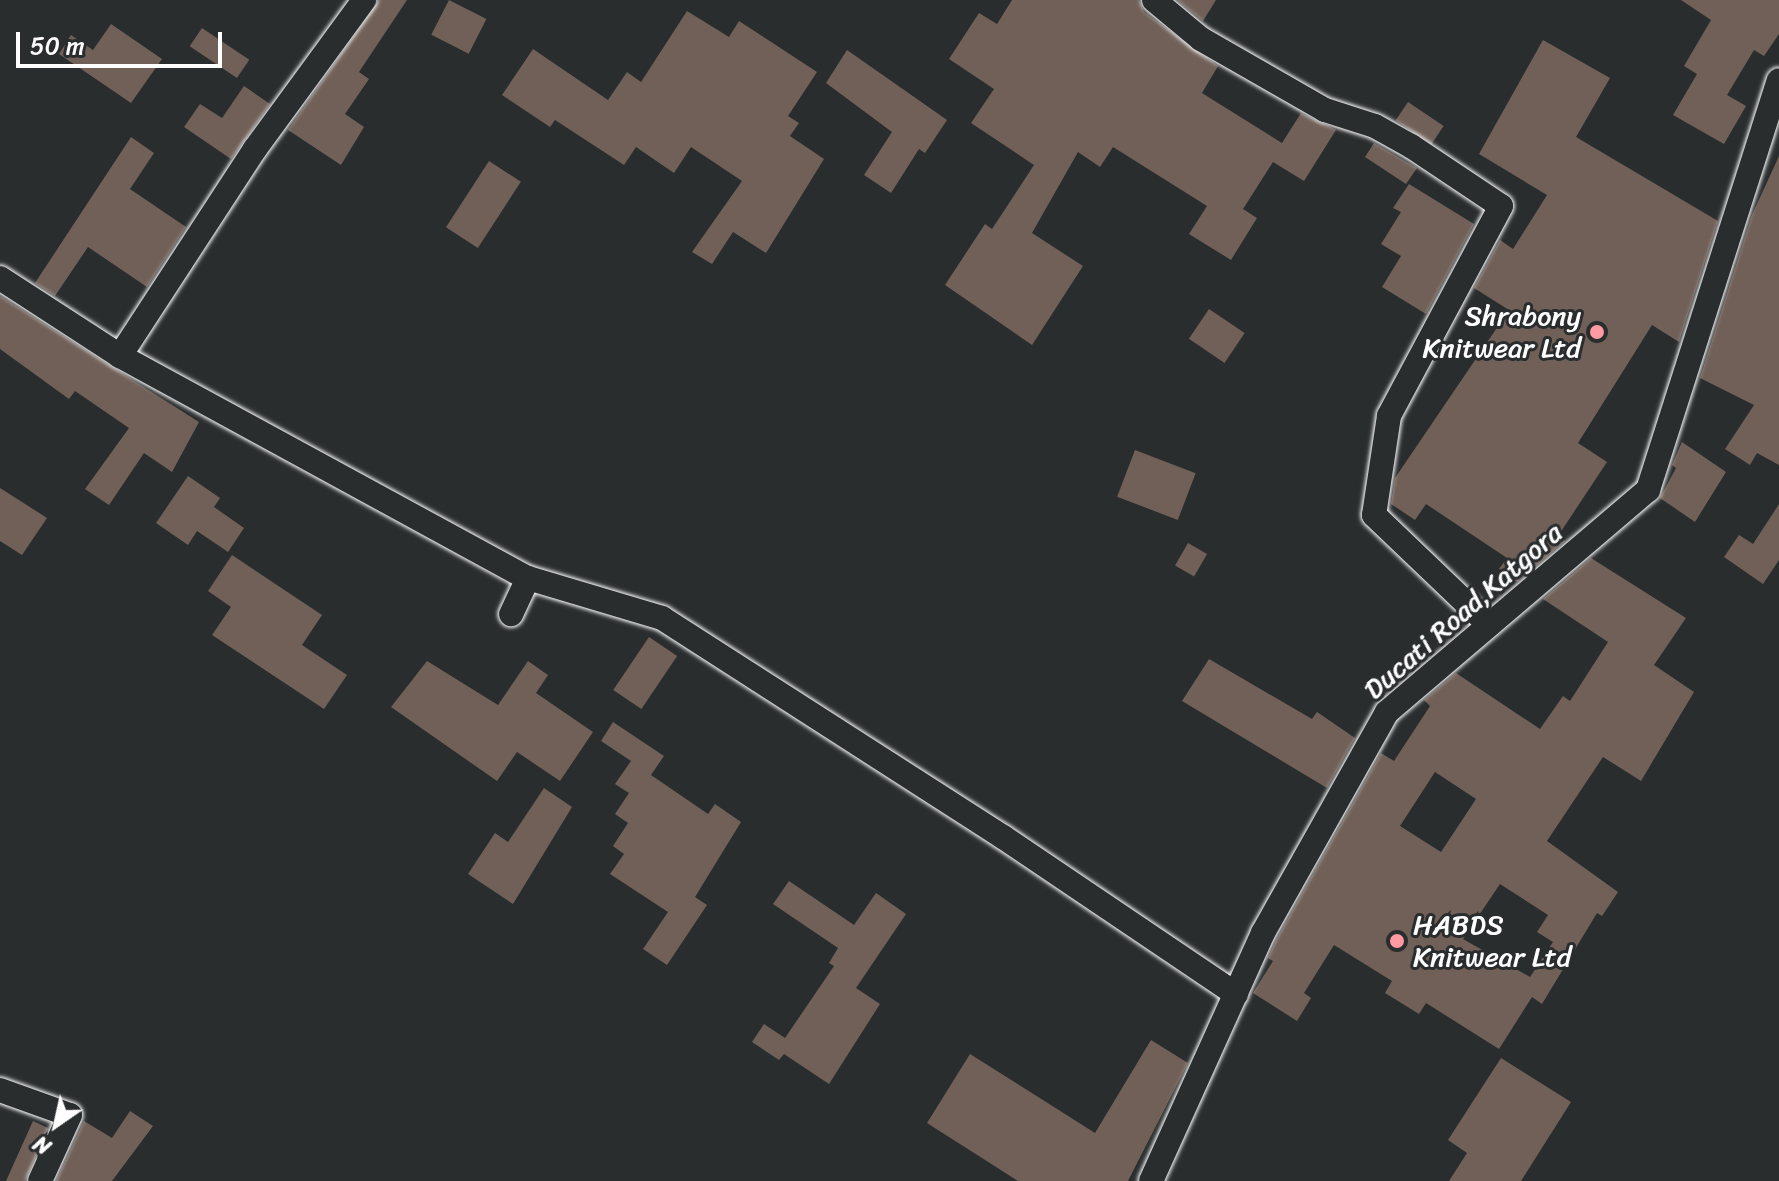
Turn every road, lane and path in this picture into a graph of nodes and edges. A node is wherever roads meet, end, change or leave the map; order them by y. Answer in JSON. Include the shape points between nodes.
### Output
{"nodes":[{"id":1,"x":364,"y":0,"type":"edge"},
{"id":2,"x":1154,"y":0,"type":"edge"},
{"id":3,"x":1779,"y":80,"type":"edge"},
{"id":4,"x":0,"y":278,"type":"edge"},
{"id":5,"x":120,"y":356,"type":"junction"},
{"id":6,"x":528,"y":578,"type":"junction"},
{"id":7,"x":511,"y":614,"type":"dead end"},
{"id":8,"x":1489,"y":625,"type":"junction"},
{"id":9,"x":1236,"y":994,"type":"junction"},
{"id":10,"x":0,"y":1090,"type":"edge"},
{"id":11,"x":40,"y":1181,"type":"edge"},
{"id":12,"x":1151,"y":1181,"type":"edge"}],
"edges":[{"from":1,"to":5,"type":"street","via":[[255,149]]},
{"from":2,"to":8,"type":"street","via":[[1175,23],[1201,39],[1325,110],[1399,139],[1501,206],[1389,416],[1374,515]]},
{"from":3,"to":8,"type":"street","name":"Ducati Road,Katgora","via":[[1648,490]]},
{"from":4,"to":5,"type":"street"},
{"from":5,"to":6,"type":"street"},
{"from":6,"to":7,"type":"street"},
{"from":6,"to":9,"type":"street","via":[[662,618]]},
{"from":8,"to":9,"type":"street","name":"Ducati Road,Katgora","via":[[1387,712],[1263,933]]},
{"from":9,"to":12,"type":"street","name":"Ducati Road,Katgora"},
{"from":10,"to":11,"type":"street","via":[[70,1115]]}]}
